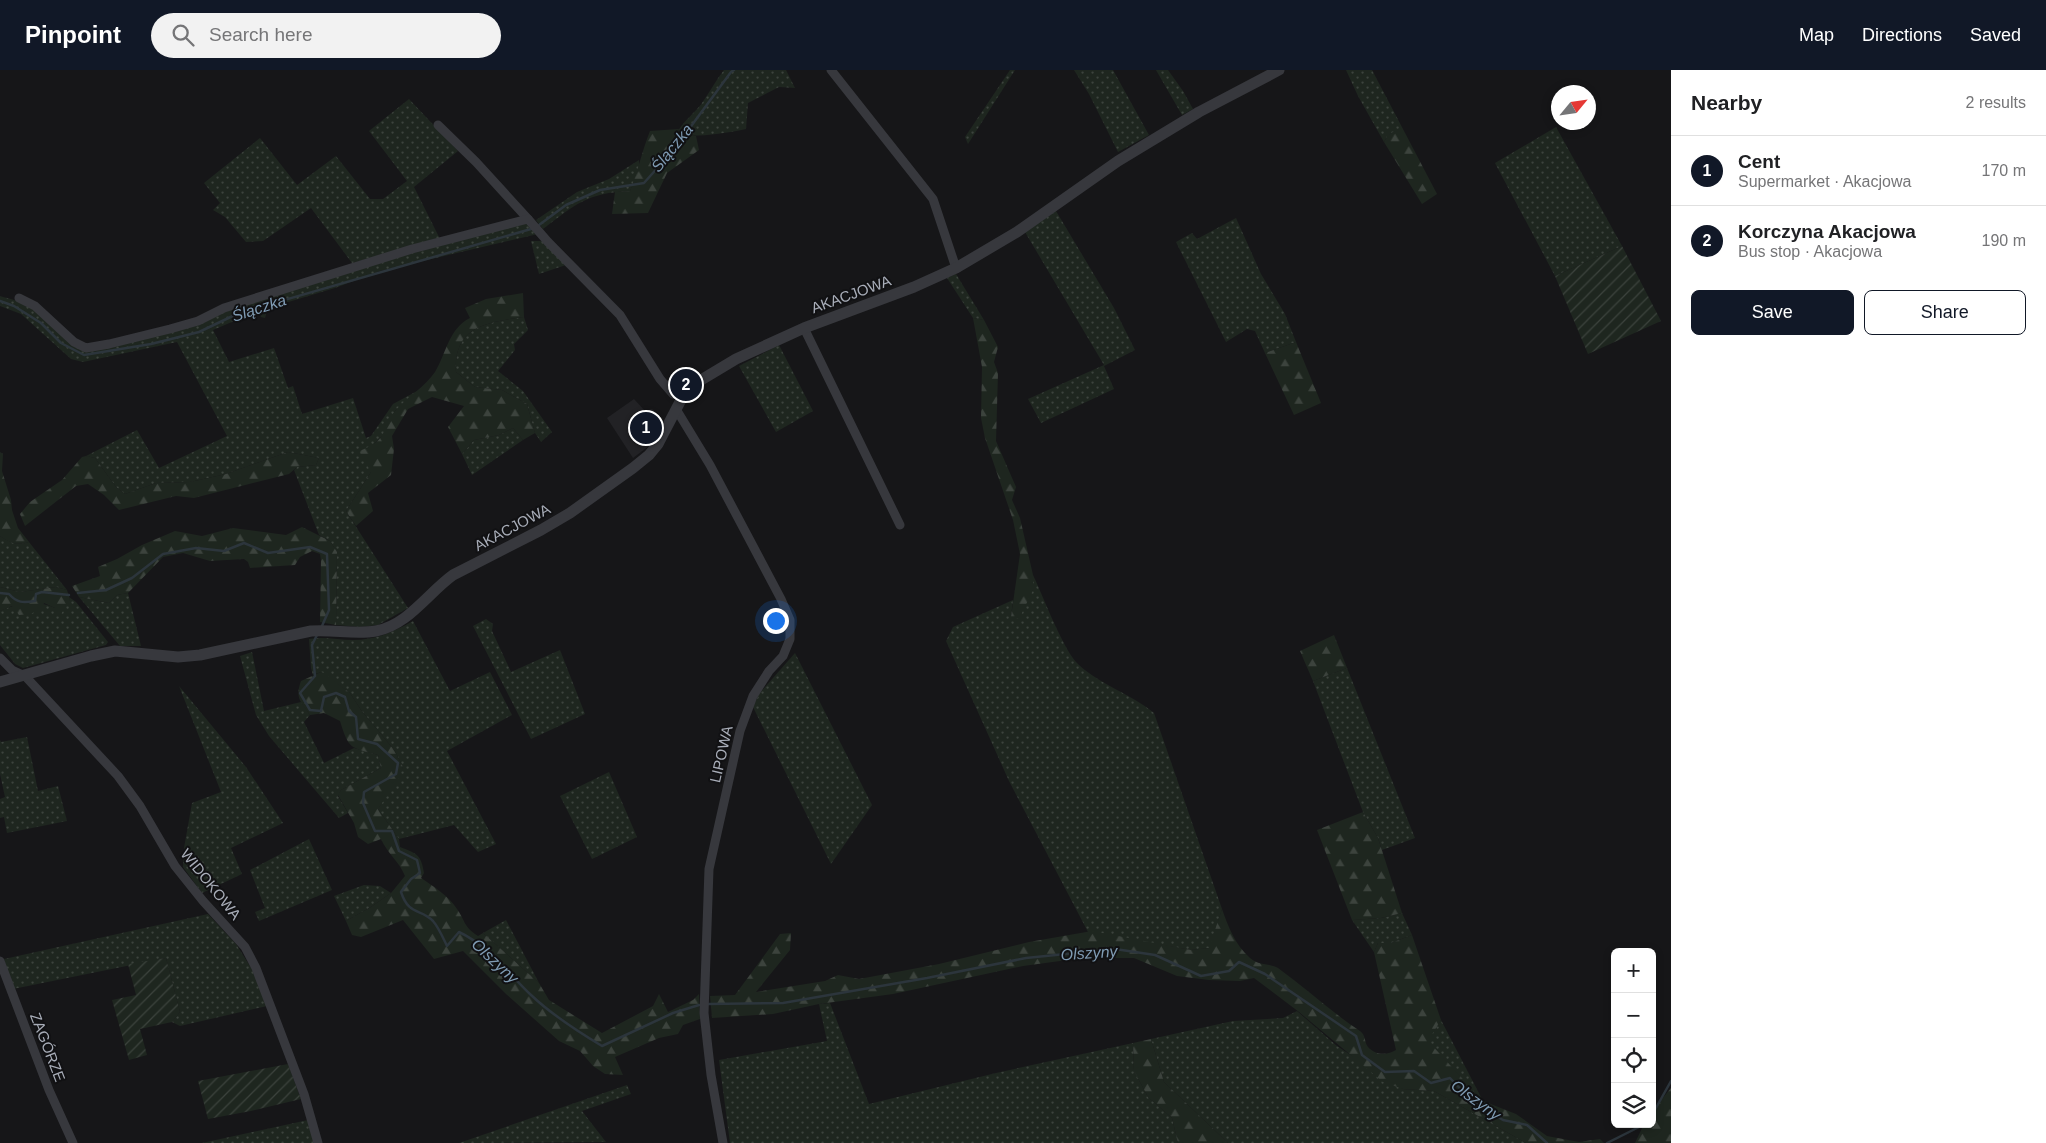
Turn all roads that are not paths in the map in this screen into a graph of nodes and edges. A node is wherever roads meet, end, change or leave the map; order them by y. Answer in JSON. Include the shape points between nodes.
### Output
{"nodes":[{"id":1,"x":831,"y":70,"type":"edge"},
{"id":2,"x":1279,"y":70,"type":"edge"},
{"id":3,"x":438,"y":125,"type":"dead end"},
{"id":4,"x":528,"y":219,"type":"junction"},
{"id":5,"x":956,"y":268,"type":"junction"},
{"id":6,"x":19,"y":298,"type":"dead end"},
{"id":7,"x":804,"y":328,"type":"junction"},
{"id":8,"x":683,"y":396,"type":"junction"},
{"id":9,"x":676,"y":409,"type":"junction"},
{"id":10,"x":900,"y":525,"type":"dead end"},
{"id":11,"x":0,"y":658,"type":"edge"},
{"id":12,"x":25,"y":676,"type":"junction"},
{"id":13,"x":0,"y":682,"type":"edge"},
{"id":14,"x":0,"y":961,"type":"edge"},
{"id":15,"x":73,"y":1143,"type":"edge"},
{"id":16,"x":318,"y":1143,"type":"edge"},
{"id":17,"x":724,"y":1143,"type":"edge"}],
"edges":[{"from":1,"to":5,"type":"street","via":[[933,199]]},
{"from":2,"to":5,"type":"street","name":"AKACJOWA","via":[[1199,112],[1118,161],[1017,232]]},
{"from":3,"to":4,"type":"street"},
{"from":4,"to":6,"type":"street","via":[[403,252],[224,308],[198,321],[86,348],[74,342],[35,306]]},
{"from":4,"to":8,"type":"street","via":[[620,315],[673,394]]},
{"from":5,"to":7,"type":"street","name":"AKACJOWA"},
{"from":7,"to":8,"type":"street","name":"AKACJOWA","via":[[736,359]]},
{"from":7,"to":10,"type":"street"},
{"from":8,"to":9,"type":"street","name":"AKACJOWA"},
{"from":9,"to":12,"type":"street","name":"AKACJOWA","via":[[650,455],[570,513],[453,575],[397,623],[376,631],[311,631],[200,655],[178,657],[115,651]]},
{"from":9,"to":17,"type":"street","name":"LIPOWA","via":[[710,465],[790,620],[790,639],[786,648],[752,696],[740,731],[709,870],[704,1012],[711,1075]]},
{"from":11,"to":12,"type":"street","name":"WIDOKOWA","via":[[12,670]]},
{"from":12,"to":13,"type":"street","name":"AKACJOWA"},
{"from":12,"to":16,"type":"street","name":"WIDOKOWA","via":[[118,776],[140,806],[175,866],[245,947],[304,1094]]},
{"from":14,"to":15,"type":"street","name":"ZAGÓRZE","via":[[49,1090]]}]}
